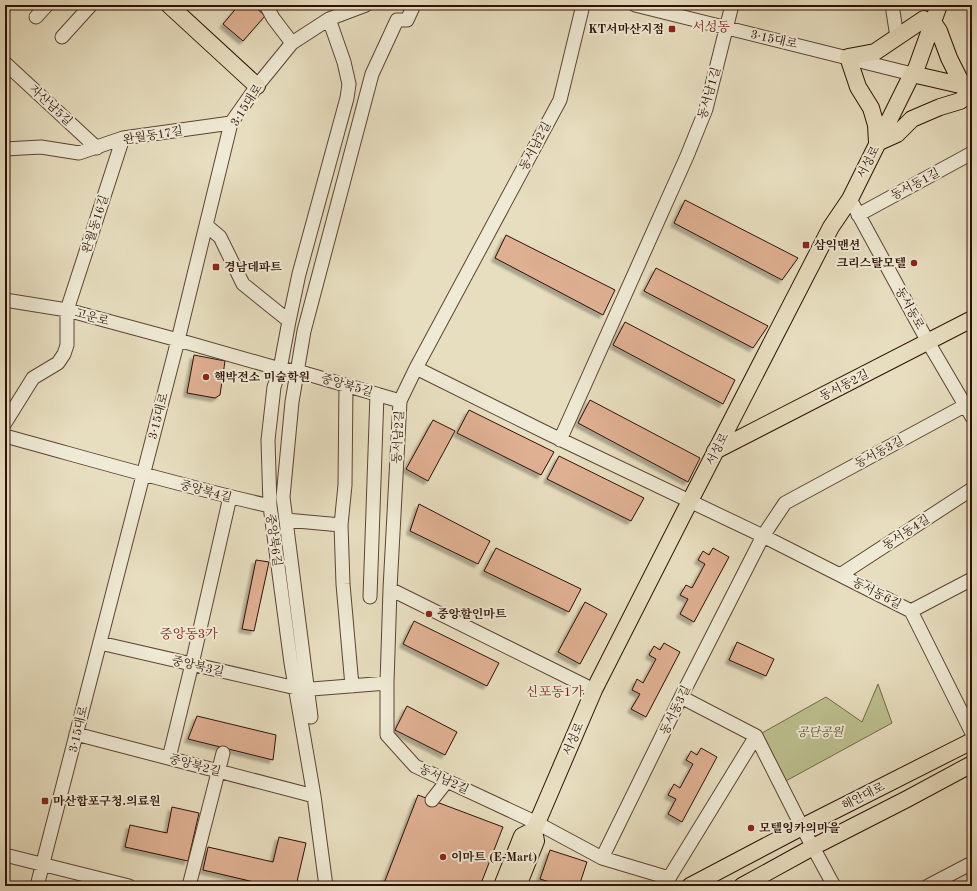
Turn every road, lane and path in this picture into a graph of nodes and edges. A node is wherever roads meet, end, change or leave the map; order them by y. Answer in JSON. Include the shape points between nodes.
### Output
{"nodes":[{"id":1,"x":47,"y":5,"type":"edge"},
{"id":2,"x":91,"y":5,"type":"edge"},
{"id":3,"x":169,"y":5,"type":"edge"},
{"id":4,"x":266,"y":5,"type":"edge"},
{"id":5,"x":366,"y":5,"type":"edge"},
{"id":6,"x":414,"y":5,"type":"edge"},
{"id":7,"x":583,"y":5,"type":"edge"},
{"id":8,"x":635,"y":5,"type":"edge"},
{"id":9,"x":732,"y":5,"type":"edge"},
{"id":10,"x":892,"y":5,"type":"edge"},
{"id":11,"x":939,"y":5,"type":"edge"},
{"id":12,"x":929,"y":15,"type":"edge"},
{"id":13,"x":36,"y":16,"type":"dead end"},
{"id":14,"x":329,"y":19,"type":"junction"},
{"id":15,"x":726,"y":28,"type":"junction"},
{"id":16,"x":62,"y":37,"type":"dead end"},
{"id":17,"x":897,"y":37,"type":"junction"},
{"id":18,"x":292,"y":43,"type":"junction"},
{"id":19,"x":848,"y":57,"type":"junction"},
{"id":20,"x":5,"y":63,"type":"edge"},
{"id":21,"x":912,"y":74,"type":"junction"},
{"id":22,"x":258,"y":86,"type":"junction"},
{"id":23,"x":972,"y":88,"type":"edge"},
{"id":24,"x":972,"y":92,"type":"edge"},
{"id":25,"x":231,"y":123,"type":"junction"},
{"id":26,"x":123,"y":138,"type":"junction"},
{"id":27,"x":878,"y":143,"type":"junction"},
{"id":28,"x":97,"y":148,"type":"junction"},
{"id":29,"x":5,"y":149,"type":"edge"},
{"id":30,"x":972,"y":153,"type":"edge"},
{"id":31,"x":850,"y":199,"type":"junction"},
{"id":32,"x":858,"y":215,"type":"junction"},
{"id":33,"x":207,"y":226,"type":"junction"},
{"id":34,"x":5,"y":300,"type":"edge"},
{"id":35,"x":67,"y":310,"type":"junction"},
{"id":36,"x":972,"y":319,"type":"edge"},
{"id":37,"x":289,"y":321,"type":"junction"},
{"id":38,"x":178,"y":340,"type":"junction"},
{"id":39,"x":928,"y":342,"type":"junction"},
{"id":40,"x":416,"y":368,"type":"junction"},
{"id":41,"x":280,"y":369,"type":"junction"},
{"id":42,"x":297,"y":371,"type":"junction"},
{"id":43,"x":346,"y":385,"type":"junction"},
{"id":44,"x":377,"y":394,"type":"junction"},
{"id":45,"x":400,"y":401,"type":"junction"},
{"id":46,"x":969,"y":411,"type":"edge"},
{"id":47,"x":5,"y":423,"type":"edge"},
{"id":48,"x":5,"y":436,"type":"edge"},
{"id":49,"x":560,"y":440,"type":"junction"},
{"id":50,"x":715,"y":451,"type":"junction"},
{"id":51,"x":143,"y":474,"type":"junction"},
{"id":52,"x":972,"y":489,"type":"edge"},
{"id":53,"x":230,"y":497,"type":"junction"},
{"id":54,"x":690,"y":501,"type":"junction"},
{"id":55,"x":270,"y":506,"type":"junction"},
{"id":56,"x":286,"y":520,"type":"junction"},
{"id":57,"x":341,"y":525,"type":"junction"},
{"id":58,"x":763,"y":536,"type":"junction"},
{"id":59,"x":840,"y":575,"type":"junction"},
{"id":60,"x":972,"y":579,"type":"edge"},
{"id":61,"x":390,"y":589,"type":"junction"},
{"id":62,"x":370,"y":597,"type":"dead end"},
{"id":63,"x":912,"y":610,"type":"junction"},
{"id":64,"x":100,"y":643,"type":"junction"},
{"id":65,"x":192,"y":664,"type":"junction"},
{"id":66,"x":387,"y":682,"type":"junction"},
{"id":67,"x":352,"y":686,"type":"junction"},
{"id":68,"x":302,"y":689,"type":"junction"},
{"id":69,"x":594,"y":690,"type":"junction"},
{"id":70,"x":681,"y":697,"type":"junction"},
{"id":71,"x":311,"y":717,"type":"dead end"},
{"id":72,"x":972,"y":733,"type":"edge"},
{"id":73,"x":76,"y":734,"type":"junction"},
{"id":74,"x":756,"y":736,"type":"junction"},
{"id":75,"x":972,"y":741,"type":"edge"},
{"id":76,"x":223,"y":753,"type":"dead end"},
{"id":77,"x":169,"y":758,"type":"junction"},
{"id":78,"x":972,"y":764,"type":"edge"},
{"id":79,"x":218,"y":771,"type":"junction"},
{"id":80,"x":447,"y":781,"type":"junction"},
{"id":81,"x":314,"y":796,"type":"junction"},
{"id":82,"x":432,"y":800,"type":"dead end"},
{"id":83,"x":535,"y":826,"type":"junction"},
{"id":84,"x":802,"y":827,"type":"junction"},
{"id":85,"x":813,"y":847,"type":"junction"},
{"id":86,"x":5,"y":855,"type":"edge"},
{"id":87,"x":602,"y":858,"type":"junction"},
{"id":88,"x":972,"y":863,"type":"edge"},
{"id":89,"x":42,"y":865,"type":"junction"},
{"id":90,"x":669,"y":882,"type":"edge"},
{"id":91,"x":111,"y":884,"type":"edge"},
{"id":92,"x":37,"y":886,"type":"edge"},
{"id":93,"x":129,"y":886,"type":"edge"},
{"id":94,"x":189,"y":886,"type":"edge"},
{"id":95,"x":326,"y":886,"type":"edge"},
{"id":96,"x":502,"y":886,"type":"edge"},
{"id":97,"x":518,"y":886,"type":"edge"},
{"id":98,"x":690,"y":886,"type":"edge"},
{"id":99,"x":742,"y":886,"type":"edge"},
{"id":100,"x":834,"y":886,"type":"edge"},
{"id":101,"x":928,"y":886,"type":"edge"}],
"edges":[{"from":1,"to":13,"type":"street"},
{"from":2,"to":16,"type":"street"},
{"from":3,"to":22,"type":"main road"},
{"from":4,"to":18,"type":"street"},
{"from":5,"to":14,"type":"street","name":"3·15대로"},
{"from":6,"to":42,"type":"street","via":[[407,20],[397,20],[372,74],[304,331]]},
{"from":7,"to":40,"type":"street","name":"동서남2길","via":[[560,100]]},
{"from":8,"to":15,"type":"street","name":"3·15대로"},
{"from":9,"to":15,"type":"street","name":"동서남1길"},
{"from":10,"to":17,"type":"street"},
{"from":11,"to":12,"type":"main road"},
{"from":12,"to":17,"type":"main road"},
{"from":12,"to":21,"type":"main road","via":[[916,69]]},
{"from":12,"to":23,"type":"main road","via":[[939,31],[961,82]]},
{"from":14,"to":18,"type":"street","name":"3·15대로"},
{"from":14,"to":37,"type":"street","name":"중앙북6길","via":[[349,84]]},
{"from":15,"to":19,"type":"street","name":"3·15대로"},
{"from":15,"to":49,"type":"street","name":"동서남1길","via":[[706,109]]},
{"from":17,"to":19,"type":"main road","via":[[875,52]]},
{"from":18,"to":22,"type":"street","name":"3·15대로"},
{"from":19,"to":21,"type":"street","name":"3·15대로"},
{"from":19,"to":27,"type":"main road","via":[[858,87],[871,108]]},
{"from":20,"to":28,"type":"street","name":"자산남5길"},
{"from":21,"to":23,"type":"main road"},
{"from":21,"to":27,"type":"main road","name":"서성로"},
{"from":22,"to":25,"type":"street","name":"3·15대로"},
{"from":24,"to":27,"type":"main road","via":[[960,101],[912,119],[897,134]]},
{"from":25,"to":26,"type":"street","name":"완월동17길"},
{"from":25,"to":33,"type":"street","name":"3·15대로"},
{"from":26,"to":28,"type":"street","name":"완월동17길"},
{"from":26,"to":35,"type":"street","name":"완월동16길"},
{"from":27,"to":31,"type":"main road","name":"서성로"},
{"from":28,"to":29,"type":"street","name":"완월동17길","via":[[79,153],[41,147]]},
{"from":30,"to":32,"type":"street","name":"동서동1길"},
{"from":31,"to":32,"type":"street","name":"동서동로"},
{"from":31,"to":50,"type":"main road","name":"서성로","via":[[831,227]]},
{"from":32,"to":39,"type":"street","name":"동서동로"},
{"from":33,"to":37,"type":"street","via":[[220,237],[243,284]]},
{"from":33,"to":38,"type":"street","name":"3·15대로"},
{"from":34,"to":35,"type":"street","name":"고운로"},
{"from":35,"to":38,"type":"street","name":"고운로"},
{"from":35,"to":47,"type":"street","name":"완월동16길","via":[[67,345],[64,354],[58,363],[33,378]]},
{"from":36,"to":39,"type":"main road","name":"동서동2길"},
{"from":37,"to":41,"type":"street","name":"중앙북6길"},
{"from":38,"to":41,"type":"street","name":"중앙북5길"},
{"from":38,"to":51,"type":"street","name":"3·15대로"},
{"from":39,"to":46,"type":"street","name":"동서동로"},
{"from":39,"to":50,"type":"main road","name":"동서동2길"},
{"from":40,"to":45,"type":"street","name":"동서남2길"},
{"from":40,"to":49,"type":"street","name":"동서동6길"},
{"from":41,"to":42,"type":"street","name":"중앙북5길"},
{"from":41,"to":55,"type":"street","name":"중앙북6길","via":[[274,387],[268,440]]},
{"from":42,"to":43,"type":"street","name":"중앙북5길"},
{"from":42,"to":56,"type":"street","via":[[283,497]]},
{"from":43,"to":44,"type":"street","name":"중앙북5길"},
{"from":43,"to":57,"type":"street"},
{"from":44,"to":45,"type":"street","name":"중앙북5길"},
{"from":44,"to":62,"type":"street"},
{"from":45,"to":61,"type":"street","name":"동서남2길"},
{"from":46,"to":58,"type":"street","name":"동서동3길","via":[[785,503]]},
{"from":48,"to":51,"type":"street","name":"중앙북4길"},
{"from":49,"to":54,"type":"street","name":"동서동6길"},
{"from":50,"to":54,"type":"main road","name":"서성로"},
{"from":51,"to":53,"type":"street","name":"중앙북4길"},
{"from":51,"to":64,"type":"street","name":"3·15대로"},
{"from":52,"to":59,"type":"street","name":"동서동4길"},
{"from":53,"to":55,"type":"street","name":"중앙북4길"},
{"from":53,"to":65,"type":"street"},
{"from":54,"to":58,"type":"street","name":"동서동6길"},
{"from":54,"to":69,"type":"main road","name":"서성로"},
{"from":55,"to":68,"type":"street","name":"중앙북6길","via":[[291,663]]},
{"from":56,"to":57,"type":"street"},
{"from":56,"to":68,"type":"street"},
{"from":57,"to":67,"type":"street","via":[[343,584]]},
{"from":58,"to":59,"type":"street","name":"동서동6길"},
{"from":58,"to":70,"type":"street","name":"동서동3길"},
{"from":59,"to":63,"type":"street","name":"동서동6길"},
{"from":60,"to":63,"type":"street"},
{"from":61,"to":66,"type":"street","name":"동서남2길"},
{"from":61,"to":69,"type":"street"},
{"from":63,"to":72,"type":"street","name":"동서동6길"},
{"from":64,"to":65,"type":"street","name":"중앙북3길"},
{"from":64,"to":73,"type":"street","name":"3·15대로"},
{"from":65,"to":68,"type":"street","name":"중앙북3길"},
{"from":65,"to":77,"type":"street"},
{"from":66,"to":67,"type":"street","name":"중앙북3길"},
{"from":66,"to":80,"type":"street","name":"동서남2길","via":[[387,735],[415,766]]},
{"from":67,"to":68,"type":"street","name":"중앙북3길"},
{"from":68,"to":71,"type":"street"},
{"from":68,"to":81,"type":"street","name":"중앙북6길"},
{"from":69,"to":83,"type":"main road","name":"서성로"},
{"from":70,"to":74,"type":"street"},
{"from":70,"to":87,"type":"street","name":"동서동3길"},
{"from":73,"to":77,"type":"street","name":"중앙북2길"},
{"from":73,"to":89,"type":"street","name":"3·15대로"},
{"from":74,"to":84,"type":"street"},
{"from":74,"to":90,"type":"street"},
{"from":75,"to":84,"type":"main road","name":"해안대로"},
{"from":76,"to":79,"type":"street"},
{"from":77,"to":79,"type":"street","name":"중앙북2길"},
{"from":78,"to":85,"type":"main road","name":"해안대로"},
{"from":79,"to":81,"type":"street","name":"중앙북2길"},
{"from":79,"to":94,"type":"street"},
{"from":80,"to":82,"type":"street"},
{"from":80,"to":83,"type":"street","name":"동서남2길"},
{"from":81,"to":95,"type":"street","name":"중앙북6길"},
{"from":83,"to":87,"type":"street"},
{"from":83,"to":96,"type":"main road","name":"서성로","via":[[522,836]]},
{"from":83,"to":97,"type":"main road","name":"서성로","via":[[536,841]]},
{"from":84,"to":85,"type":"street"},
{"from":84,"to":98,"type":"main road","name":"해안대로"},
{"from":85,"to":99,"type":"main road","name":"해안대로"},
{"from":85,"to":100,"type":"street"},
{"from":86,"to":89,"type":"street"},
{"from":87,"to":90,"type":"street"},
{"from":88,"to":101,"type":"street"},
{"from":89,"to":91,"type":"street"},
{"from":89,"to":92,"type":"street","name":"3·15대로"},
{"from":91,"to":93,"type":"street"}]}
